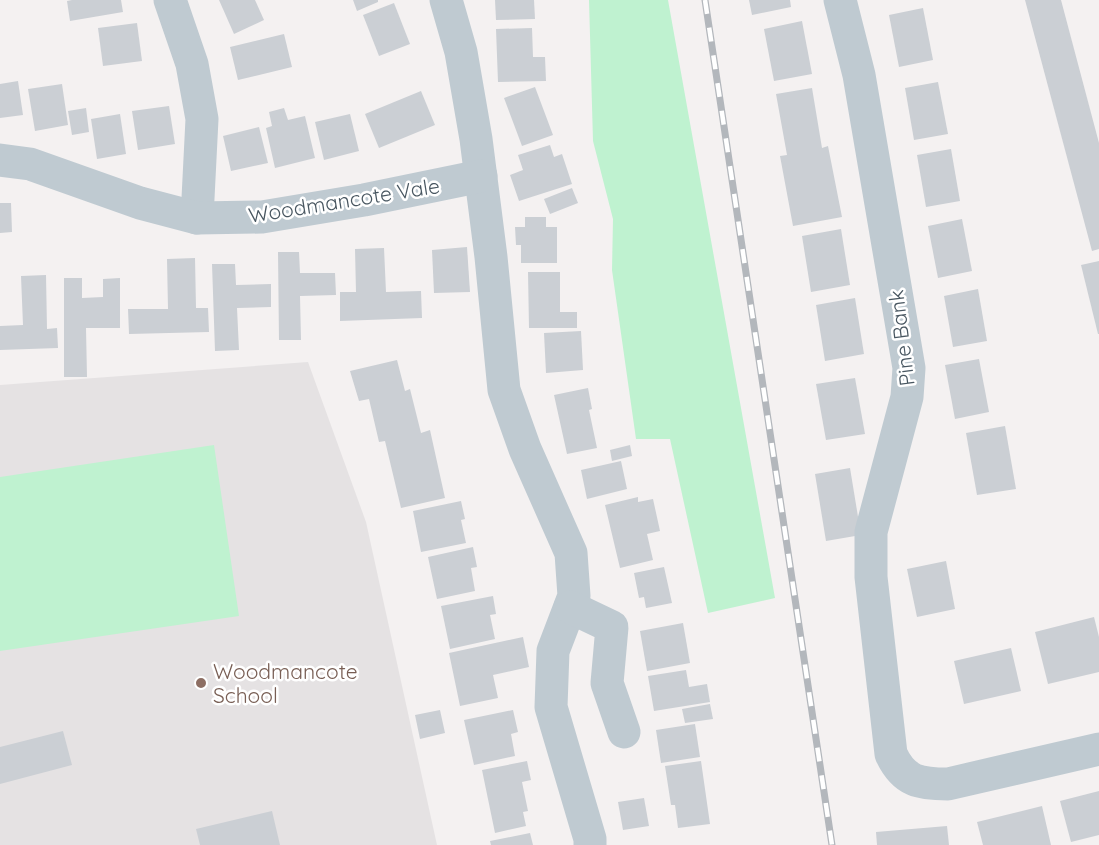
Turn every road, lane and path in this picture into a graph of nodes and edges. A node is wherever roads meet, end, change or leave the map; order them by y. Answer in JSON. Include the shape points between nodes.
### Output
{"nodes":[{"id":1,"x":170,"y":0,"type":"edge"},
{"id":2,"x":446,"y":0,"type":"edge"},
{"id":3,"x":840,"y":0,"type":"edge"},
{"id":4,"x":0,"y":160,"type":"edge"},
{"id":5,"x":481,"y":176,"type":"junction"},
{"id":6,"x":197,"y":218,"type":"junction"},
{"id":7,"x":570,"y":607,"type":"junction"},
{"id":8,"x":624,"y":732,"type":"dead end"},
{"id":9,"x":1099,"y":749,"type":"edge"},
{"id":10,"x":590,"y":845,"type":"edge"}],
"edges":[{"from":1,"to":6,"type":"street","via":[[192,64],[202,119]]},
{"from":2,"to":5,"type":"street","via":[[461,52]]},
{"from":3,"to":9,"type":"street","name":"Pine Bank","via":[[859,75],[909,368],[907,397],[871,532],[871,577],[891,754],[909,777],[925,784],[948,784]]},
{"from":4,"to":6,"type":"street","name":"Woodmancote Vale","via":[[30,164],[140,203]]},
{"from":5,"to":6,"type":"street","name":"Woodmancote Vale","via":[[262,217]]},
{"from":5,"to":7,"type":"street","via":[[504,390],[525,449],[571,553],[574,596]]},
{"from":7,"to":8,"type":"street","via":[[612,627],[607,683]]},
{"from":7,"to":10,"type":"street","via":[[553,651],[551,707]]}]}
